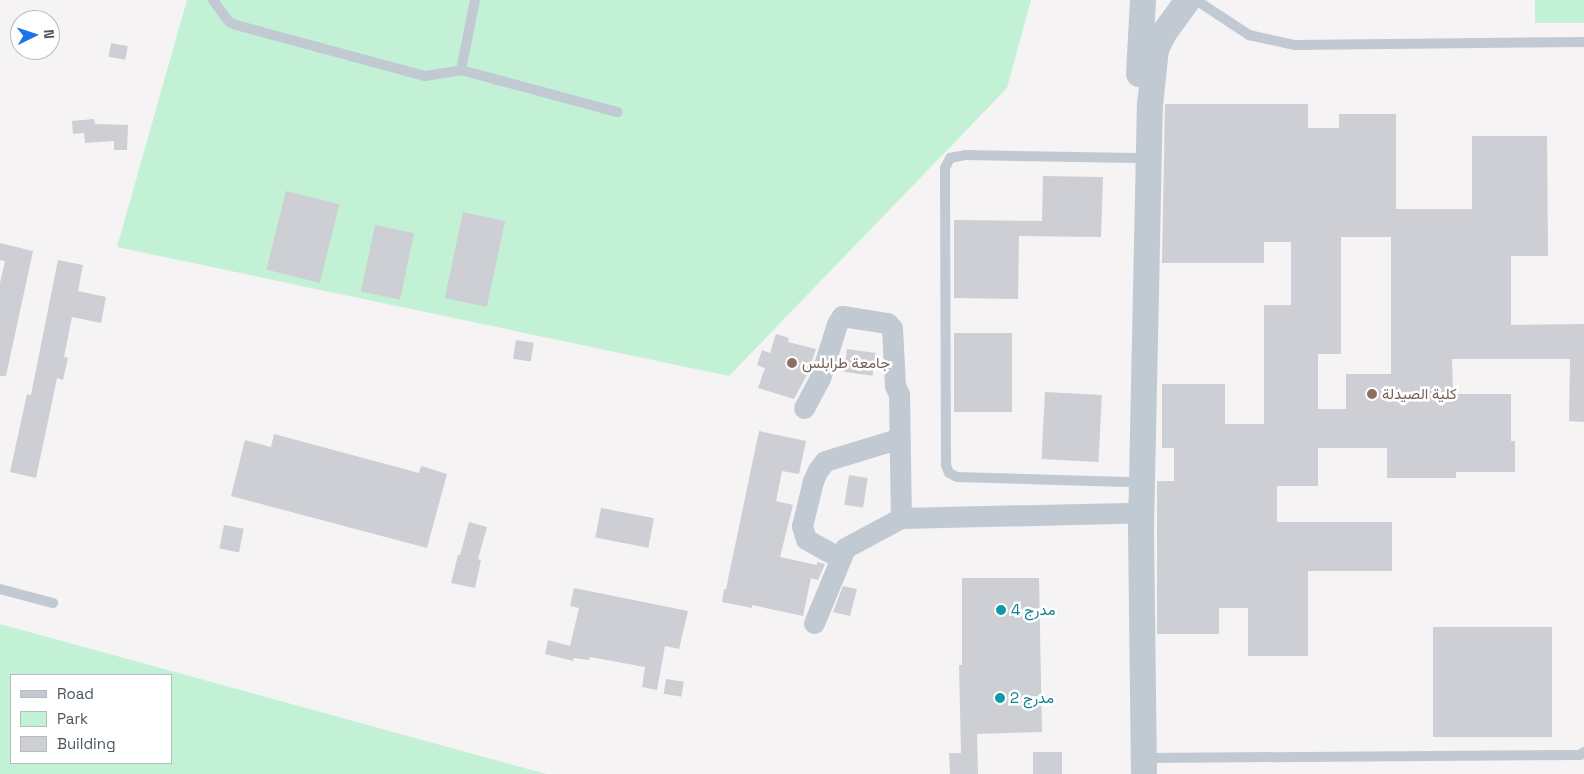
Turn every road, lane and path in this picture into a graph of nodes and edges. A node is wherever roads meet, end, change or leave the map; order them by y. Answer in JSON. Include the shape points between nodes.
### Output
{"nodes":[{"id":1,"x":213,"y":0,"type":"edge"},
{"id":2,"x":475,"y":0,"type":"edge"},
{"id":3,"x":1143,"y":0,"type":"edge"},
{"id":4,"x":1188,"y":0,"type":"edge"},
{"id":5,"x":1196,"y":0,"type":"edge"},
{"id":6,"x":1584,"y":42,"type":"edge"},
{"id":7,"x":461,"y":70,"type":"junction"},
{"id":8,"x":617,"y":112,"type":"dead end"},
{"id":9,"x":1136,"y":158,"type":"junction"},
{"id":10,"x":804,"y":408,"type":"dead end"},
{"id":11,"x":900,"y":438,"type":"junction"},
{"id":12,"x":1128,"y":482,"type":"junction"},
{"id":13,"x":1127,"y":513,"type":"junction"},
{"id":14,"x":901,"y":518,"type":"junction"},
{"id":15,"x":840,"y":558,"type":"junction"},
{"id":16,"x":0,"y":589,"type":"edge"},
{"id":17,"x":53,"y":603,"type":"dead end"},
{"id":18,"x":814,"y":623,"type":"dead end"},
{"id":19,"x":1584,"y":752,"type":"edge"},
{"id":20,"x":1138,"y":769,"type":"edge"}],
"edges":[{"from":1,"to":7,"type":"lane","via":[[229,22],[236,25],[425,76]]},
{"from":2,"to":7,"type":"lane"},
{"from":3,"to":9,"type":"street"},
{"from":4,"to":20,"type":"street","via":[[1156,49],[1150,105]]},
{"from":5,"to":6,"type":"lane","via":[[1249,35],[1294,45]]},
{"from":7,"to":8,"type":"lane"},
{"from":9,"to":12,"type":"street"},
{"from":9,"to":12,"type":"lane","via":[[965,155],[950,158],[945,168],[946,465],[949,473],[957,477]]},
{"from":10,"to":11,"type":"street","via":[[820,378],[842,316],[887,323],[892,328]]},
{"from":11,"to":14,"type":"street"},
{"from":11,"to":15,"type":"street","via":[[825,461],[818,470],[802,526],[806,539]]},
{"from":12,"to":13,"type":"street"},
{"from":13,"to":14,"type":"street"},
{"from":13,"to":20,"type":"street"},
{"from":14,"to":15,"type":"street","via":[[845,548]]},
{"from":15,"to":18,"type":"street"},
{"from":16,"to":17,"type":"lane"},
{"from":19,"to":20,"type":"lane"}]}
